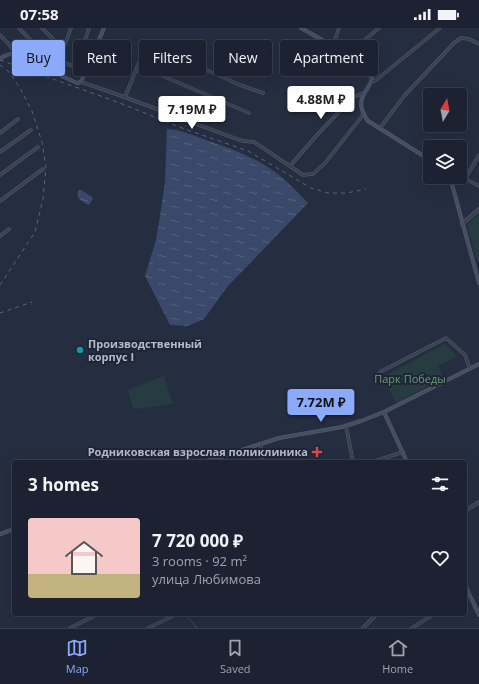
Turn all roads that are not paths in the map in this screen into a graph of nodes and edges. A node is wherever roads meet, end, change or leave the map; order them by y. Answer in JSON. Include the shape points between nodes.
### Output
{"nodes":[{"id":1,"x":19,"y":28,"type":"edge"},
{"id":2,"x":42,"y":28,"type":"edge"},
{"id":3,"x":65,"y":28,"type":"edge"},
{"id":4,"x":71,"y":28,"type":"edge"},
{"id":5,"x":89,"y":28,"type":"edge"},
{"id":6,"x":104,"y":28,"type":"edge"},
{"id":7,"x":301,"y":28,"type":"edge"},
{"id":8,"x":340,"y":28,"type":"edge"},
{"id":9,"x":379,"y":28,"type":"edge"},
{"id":10,"x":440,"y":28,"type":"edge"},
{"id":11,"x":69,"y":32,"type":"junction"},
{"id":12,"x":0,"y":35,"type":"edge"},
{"id":13,"x":30,"y":40,"type":"edge"},
{"id":14,"x":55,"y":40,"type":"edge"},
{"id":15,"x":322,"y":40,"type":"edge"},
{"id":16,"x":335,"y":40,"type":"edge"},
{"id":17,"x":365,"y":40,"type":"edge"},
{"id":18,"x":479,"y":44,"type":"edge"},
{"id":19,"x":65,"y":46,"type":"edge"},
{"id":20,"x":12,"y":49,"type":"edge"},
{"id":21,"x":12,"y":53,"type":"edge"},
{"id":22,"x":0,"y":59,"type":"edge"},
{"id":23,"x":65,"y":63,"type":"edge"},
{"id":24,"x":136,"y":66,"type":"junction"},
{"id":25,"x":62,"y":76,"type":"edge"},
{"id":26,"x":370,"y":76,"type":"edge"},
{"id":27,"x":371,"y":81,"type":"junction"},
{"id":28,"x":81,"y":82,"type":"junction"},
{"id":29,"x":263,"y":93,"type":"dead end"},
{"id":30,"x":365,"y":93,"type":"junction"},
{"id":31,"x":125,"y":97,"type":"junction"},
{"id":32,"x":249,"y":113,"type":"dead end"},
{"id":33,"x":363,"y":115,"type":"junction"},
{"id":34,"x":18,"y":119,"type":"dead end"},
{"id":35,"x":380,"y":128,"type":"junction"},
{"id":36,"x":31,"y":130,"type":"dead end"},
{"id":37,"x":0,"y":133,"type":"edge"},
{"id":38,"x":38,"y":147,"type":"dead end"},
{"id":39,"x":0,"y":152,"type":"edge"},
{"id":40,"x":479,"y":155,"type":"edge"},
{"id":41,"x":423,"y":156,"type":"edge"},
{"id":42,"x":290,"y":166,"type":"junction"},
{"id":43,"x":43,"y":169,"type":"dead end"},
{"id":44,"x":0,"y":175,"type":"edge"},
{"id":45,"x":467,"y":176,"type":"edge"},
{"id":46,"x":467,"y":180,"type":"edge"},
{"id":47,"x":452,"y":184,"type":"edge"},
{"id":48,"x":479,"y":186,"type":"edge"},
{"id":49,"x":0,"y":201,"type":"edge"},
{"id":50,"x":479,"y":209,"type":"edge"},
{"id":51,"x":462,"y":224,"type":"junction"},
{"id":52,"x":9,"y":228,"type":"dead end"},
{"id":53,"x":0,"y":236,"type":"edge"},
{"id":54,"x":479,"y":283,"type":"edge"},
{"id":55,"x":479,"y":364,"type":"edge"},
{"id":56,"x":470,"y":368,"type":"junction"},
{"id":57,"x":380,"y":372,"type":"dead end"},
{"id":58,"x":384,"y":412,"type":"junction"},
{"id":59,"x":346,"y":426,"type":"junction"},
{"id":60,"x":261,"y":444,"type":"junction"},
{"id":61,"x":403,"y":452,"type":"junction"},
{"id":62,"x":211,"y":460,"type":"edge"},
{"id":63,"x":262,"y":460,"type":"edge"},
{"id":64,"x":353,"y":460,"type":"edge"},
{"id":65,"x":378,"y":460,"type":"edge"},
{"id":66,"x":406,"y":460,"type":"edge"},
{"id":67,"x":479,"y":502,"type":"edge"},
{"id":68,"x":467,"y":510,"type":"edge"},
{"id":69,"x":12,"y":530,"type":"edge"},
{"id":70,"x":0,"y":534,"type":"edge"},
{"id":71,"x":467,"y":595,"type":"edge"},
{"id":72,"x":479,"y":615,"type":"edge"},
{"id":73,"x":94,"y":616,"type":"edge"},
{"id":74,"x":173,"y":616,"type":"edge"},
{"id":75,"x":375,"y":616,"type":"edge"},
{"id":76,"x":431,"y":616,"type":"edge"},
{"id":77,"x":70,"y":628,"type":"edge"},
{"id":78,"x":148,"y":628,"type":"edge"},
{"id":79,"x":363,"y":628,"type":"edge"},
{"id":80,"x":412,"y":628,"type":"edge"}],
"edges":[{"from":1,"to":13,"type":"street"},
{"from":2,"to":14,"type":"street"},
{"from":3,"to":11,"type":"street"},
{"from":4,"to":11,"type":"street"},
{"from":5,"to":23,"type":"street","via":[[76,68]]},
{"from":6,"to":28,"type":"main road"},
{"from":7,"to":15,"type":"main road"},
{"from":8,"to":16,"type":"street"},
{"from":9,"to":17,"type":"street"},
{"from":10,"to":27,"type":"street","via":[[375,81]]},
{"from":11,"to":19,"type":"street"},
{"from":12,"to":20,"type":"street"},
{"from":18,"to":35,"type":"street","via":[[461,38],[454,43],[406,95]]},
{"from":21,"to":22,"type":"main road"},
{"from":24,"to":29,"type":"street","via":[[147,43]]},
{"from":24,"to":31,"type":"street"},
{"from":24,"to":32,"type":"street"},
{"from":25,"to":28,"type":"main road","via":[[77,83]]},
{"from":26,"to":27,"type":"main road"},
{"from":27,"to":30,"type":"main road"},
{"from":28,"to":31,"type":"street"},
{"from":30,"to":33,"type":"main road","via":[[362,103]]},
{"from":30,"to":42,"type":"street","via":[[353,97]]},
{"from":31,"to":42,"type":"street","via":[[243,141],[254,142]]},
{"from":33,"to":35,"type":"main road"},
{"from":33,"to":42,"type":"street","via":[[326,163],[313,174],[303,175]]},
{"from":34,"to":37,"type":"street"},
{"from":35,"to":41,"type":"main road"},
{"from":36,"to":39,"type":"street"},
{"from":38,"to":44,"type":"street"},
{"from":40,"to":45,"type":"street"},
{"from":43,"to":49,"type":"street"},
{"from":46,"to":48,"type":"street"},
{"from":47,"to":51,"type":"main road"},
{"from":50,"to":51,"type":"street"},
{"from":51,"to":54,"type":"main road"},
{"from":52,"to":53,"type":"street"},
{"from":55,"to":56,"type":"main road"},
{"from":56,"to":57,"type":"street","via":[[465,355],[446,338]]},
{"from":56,"to":58,"type":"main road"},
{"from":58,"to":59,"type":"main road"},
{"from":58,"to":61,"type":"main road"},
{"from":59,"to":60,"type":"main road","via":[[279,438]]},
{"from":59,"to":64,"type":"street"},
{"from":60,"to":62,"type":"main road"},
{"from":60,"to":63,"type":"street"},
{"from":61,"to":65,"type":"street"},
{"from":61,"to":66,"type":"main road"},
{"from":67,"to":68,"type":"street"},
{"from":69,"to":70,"type":"main road"},
{"from":71,"to":72,"type":"main road"},
{"from":73,"to":77,"type":"street"},
{"from":74,"to":78,"type":"street"},
{"from":75,"to":79,"type":"street"},
{"from":76,"to":80,"type":"street"}]}
